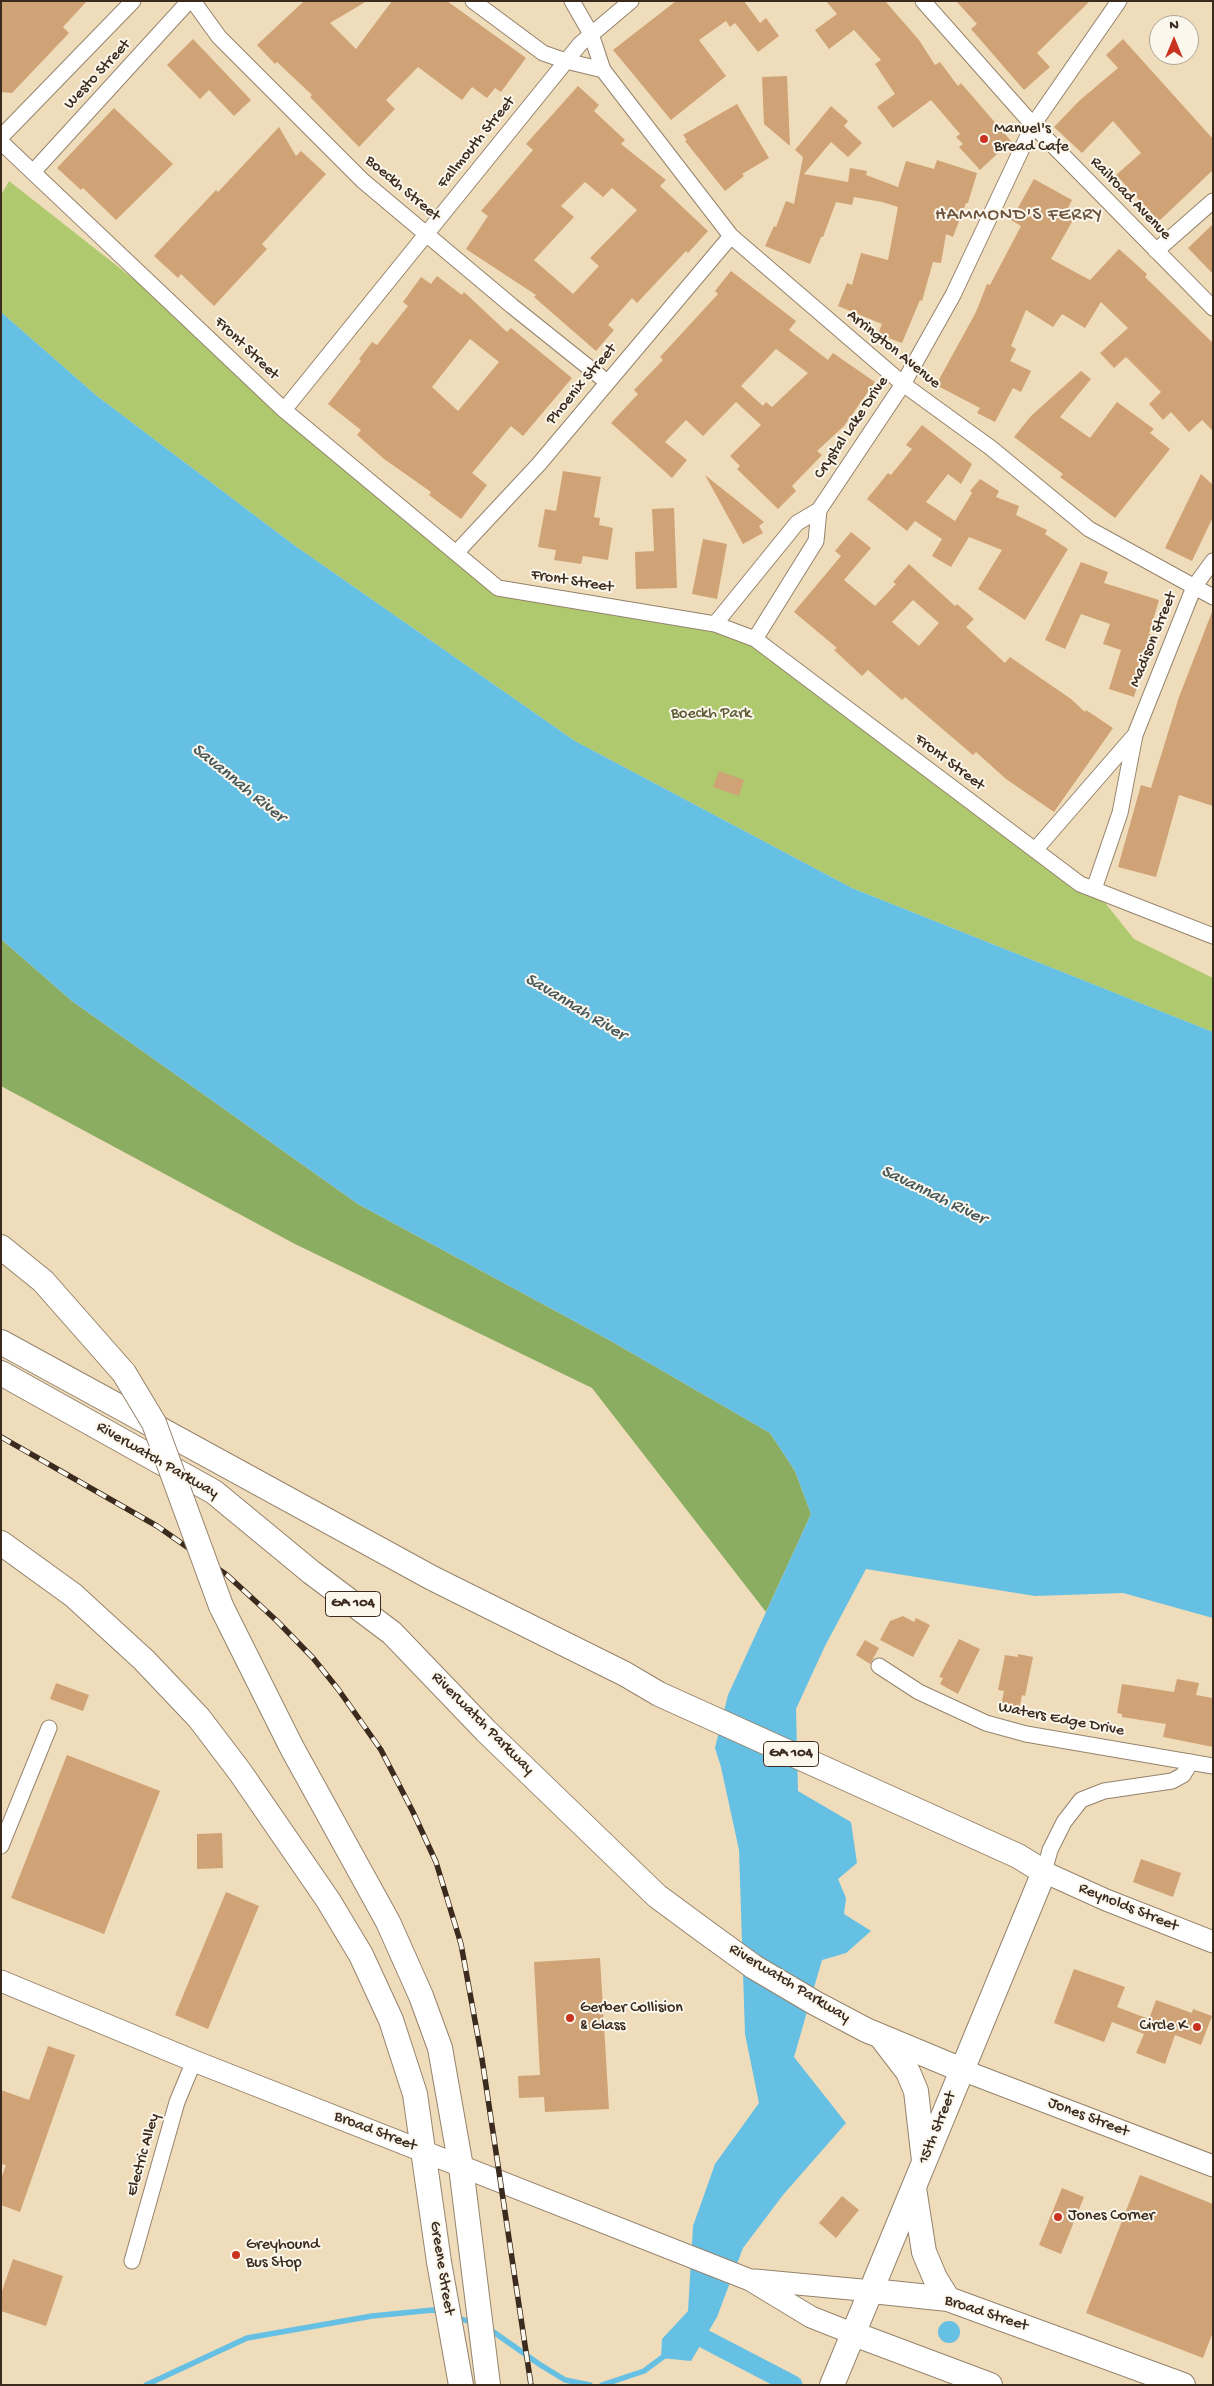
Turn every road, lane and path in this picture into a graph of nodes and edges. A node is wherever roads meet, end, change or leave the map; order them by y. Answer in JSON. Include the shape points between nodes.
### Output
{"nodes":[{"id":1,"x":132,"y":1,"type":"edge"},
{"id":2,"x":191,"y":1,"type":"edge"},
{"id":3,"x":473,"y":1,"type":"edge"},
{"id":4,"x":572,"y":1,"type":"edge"},
{"id":5,"x":631,"y":1,"type":"edge"},
{"id":6,"x":922,"y":1,"type":"edge"},
{"id":7,"x":1119,"y":1,"type":"edge"},
{"id":8,"x":591,"y":34,"type":"junction"},
{"id":9,"x":566,"y":61,"type":"junction"},
{"id":10,"x":603,"y":70,"type":"junction"},
{"id":11,"x":1033,"y":125,"type":"junction"},
{"id":12,"x":1,"y":137,"type":"edge"},
{"id":13,"x":1,"y":142,"type":"edge"},
{"id":14,"x":33,"y":172,"type":"junction"},
{"id":15,"x":1213,"y":201,"type":"edge"},
{"id":16,"x":427,"y":233,"type":"junction"},
{"id":17,"x":731,"y":236,"type":"junction"},
{"id":18,"x":1156,"y":251,"type":"junction"},
{"id":19,"x":1213,"y":308,"type":"edge"},
{"id":20,"x":608,"y":382,"type":"junction"},
{"id":21,"x":903,"y":384,"type":"junction"},
{"id":22,"x":284,"y":410,"type":"junction"},
{"id":23,"x":818,"y":510,"type":"junction"},
{"id":24,"x":456,"y":553,"type":"junction"},
{"id":25,"x":1213,"y":561,"type":"edge"},
{"id":26,"x":1194,"y":587,"type":"junction"},
{"id":27,"x":1213,"y":597,"type":"edge"},
{"id":28,"x":715,"y":624,"type":"junction"},
{"id":29,"x":755,"y":638,"type":"junction"},
{"id":30,"x":1135,"y":735,"type":"junction"},
{"id":31,"x":1035,"y":850,"type":"junction"},
{"id":32,"x":1094,"y":889,"type":"junction"},
{"id":33,"x":1213,"y":936,"type":"edge"},
{"id":34,"x":1,"y":1247,"type":"edge"},
{"id":35,"x":1,"y":1342,"type":"edge"},
{"id":36,"x":1,"y":1373,"type":"edge"},
{"id":37,"x":1,"y":1544,"type":"edge"},
{"id":38,"x":879,"y":1666,"type":"dead end"},
{"id":39,"x":49,"y":1728,"type":"dead end"},
{"id":40,"x":1191,"y":1762,"type":"junction"},
{"id":41,"x":1213,"y":1766,"type":"edge"},
{"id":42,"x":1,"y":1846,"type":"edge"},
{"id":43,"x":1044,"y":1872,"type":"junction"},
{"id":44,"x":1213,"y":1942,"type":"edge"},
{"id":45,"x":1,"y":1981,"type":"edge"},
{"id":46,"x":873,"y":2032,"type":"junction"},
{"id":47,"x":194,"y":2061,"type":"junction"},
{"id":48,"x":962,"y":2070,"type":"junction"},
{"id":49,"x":423,"y":2151,"type":"junction"},
{"id":50,"x":924,"y":2164,"type":"junction"},
{"id":51,"x":1213,"y":2166,"type":"edge"},
{"id":52,"x":461,"y":2167,"type":"junction"},
{"id":53,"x":914,"y":2188,"type":"junction"},
{"id":54,"x":132,"y":2261,"type":"dead end"},
{"id":55,"x":750,"y":2280,"type":"junction"},
{"id":56,"x":872,"y":2291,"type":"junction"},
{"id":57,"x":948,"y":2299,"type":"junction"},
{"id":58,"x":854,"y":2334,"type":"junction"},
{"id":59,"x":836,"y":2377,"type":"edge"},
{"id":60,"x":461,"y":2385,"type":"edge"},
{"id":61,"x":488,"y":2385,"type":"edge"},
{"id":62,"x":990,"y":2385,"type":"edge"},
{"id":63,"x":1183,"y":2385,"type":"edge"}],
"edges":[{"from":1,"to":12,"type":"street","name":"Westo Street"},
{"from":2,"to":14,"type":"street","name":"Westo Street"},
{"from":2,"to":16,"type":"street","name":"Boeckh Street","via":[[219,37],[276,96],[363,181]]},
{"from":3,"to":9,"type":"street","via":[[543,53]]},
{"from":4,"to":8,"type":"street","name":"Arrington Avenue"},
{"from":5,"to":8,"type":"street","name":"Fallmouth Street"},
{"from":6,"to":11,"type":"street","name":"Railroad Avenue"},
{"from":7,"to":11,"type":"street","name":"Crystal Lake Drive"},
{"from":8,"to":9,"type":"street","name":"Fallmouth Street"},
{"from":8,"to":10,"type":"street","name":"Arrington Avenue"},
{"from":9,"to":10,"type":"street"},
{"from":9,"to":16,"type":"street","name":"Fallmouth Street"},
{"from":10,"to":17,"type":"street","name":"Arrington Avenue"},
{"from":11,"to":18,"type":"street","name":"Railroad Avenue"},
{"from":11,"to":21,"type":"street","name":"Crystal Lake Drive","via":[[953,295]]},
{"from":13,"to":14,"type":"street","name":"Front Street"},
{"from":14,"to":22,"type":"street","name":"Front Street"},
{"from":15,"to":18,"type":"street"},
{"from":16,"to":20,"type":"street","name":"Boeckh Street"},
{"from":16,"to":22,"type":"street","name":"Fallmouth Street"},
{"from":17,"to":20,"type":"street","name":"Phoenix Street"},
{"from":17,"to":21,"type":"street","name":"Arrington Avenue"},
{"from":18,"to":19,"type":"street","name":"Railroad Avenue"},
{"from":20,"to":24,"type":"street","name":"Phoenix Street","via":[[539,464]]},
{"from":21,"to":23,"type":"street","name":"Crystal Lake Drive"},
{"from":21,"to":26,"type":"street","name":"Arrington Avenue","via":[[991,448],[1089,529]]},
{"from":22,"to":24,"type":"street","name":"Front Street"},
{"from":23,"to":28,"type":"street","name":"Crystal Lake Drive","via":[[797,523]]},
{"from":23,"to":29,"type":"street","via":[[816,541]]},
{"from":24,"to":28,"type":"street","name":"Front Street","via":[[498,588]]},
{"from":25,"to":26,"type":"street","name":"Madison Street"},
{"from":26,"to":27,"type":"street","name":"Arrington Avenue"},
{"from":26,"to":30,"type":"street","name":"Madison Street"},
{"from":28,"to":29,"type":"street","name":"Front Street"},
{"from":29,"to":31,"type":"street","name":"Front Street"},
{"from":30,"to":31,"type":"street","name":"Madison Street"},
{"from":30,"to":32,"type":"street","name":"Madison Street","via":[[1120,813]]},
{"from":31,"to":32,"type":"street","name":"Front Street","via":[[1080,884]]},
{"from":32,"to":33,"type":"street","name":"Front Street"},
{"from":34,"to":52,"type":"main road","name":"Greene Street","bridge":true,"via":[[43,1281],[124,1373],[154,1423],[221,1606],[292,1748],[388,1922],[421,1996],[440,2048]]},
{"from":35,"to":43,"type":"main road","name":"Riverwatch Parkway","number":"GA 104","via":[[432,1578],[659,1694],[1018,1856]]},
{"from":36,"to":46,"type":"main road","name":"Riverwatch Parkway","number":"GA 104","via":[[214,1492],[392,1633],[486,1731],[657,1896],[754,1967]]},
{"from":37,"to":49,"type":"main road","name":"Greene Street","via":[[73,1595],[144,1660],[199,1718],[240,1772],[328,1900],[361,1955],[391,2020],[415,2094]]},
{"from":38,"to":40,"type":"street","name":"Waters Edge Drive","via":[[920,1692],[986,1723],[1026,1734]]},
{"from":39,"to":42,"type":"street"},
{"from":40,"to":41,"type":"street","name":"Waters Edge Drive"},
{"from":40,"to":43,"type":"street","via":[[1183,1775],[1172,1781],[1104,1791],[1081,1800],[1064,1822],[1050,1850]]},
{"from":43,"to":44,"type":"main road","name":"Reynolds Street","number":"GA 104"},
{"from":43,"to":48,"type":"main road","name":"15th Street"},
{"from":45,"to":47,"type":"main road","name":"Broad Street"},
{"from":46,"to":48,"type":"main road","name":"Riverwatch Parkway","number":"GA 104"},
{"from":46,"to":50,"type":"main road","via":[[901,2061],[914,2085]]},
{"from":47,"to":49,"type":"main road","name":"Broad Street"},
{"from":47,"to":54,"type":"street","name":"Electric Alley","via":[[177,2102]]},
{"from":48,"to":50,"type":"main road","name":"15th Street"},
{"from":48,"to":51,"type":"main road","name":"Jones Street","number":"GA 104"},
{"from":49,"to":52,"type":"main road","name":"Broad Street"},
{"from":49,"to":60,"type":"main road","name":"Greene Street"},
{"from":50,"to":53,"type":"main road","name":"15th Street"},
{"from":52,"to":55,"type":"main road","name":"Broad Street"},
{"from":52,"to":61,"type":"main road","name":"Greene Street"},
{"from":53,"to":56,"type":"main road","name":"15th Street"},
{"from":53,"to":57,"type":"main road","via":[[924,2252],[934,2278]]},
{"from":55,"to":56,"type":"main road","name":"Broad Street"},
{"from":55,"to":58,"type":"main road","name":"Broad Street","via":[[811,2317]]},
{"from":56,"to":57,"type":"main road","name":"Broad Street"},
{"from":56,"to":58,"type":"main road","name":"15th Street"},
{"from":57,"to":63,"type":"main road","name":"Broad Street"},
{"from":58,"to":59,"type":"main road","name":"15th Street"},
{"from":58,"to":62,"type":"main road","name":"Broad Street"}]}
